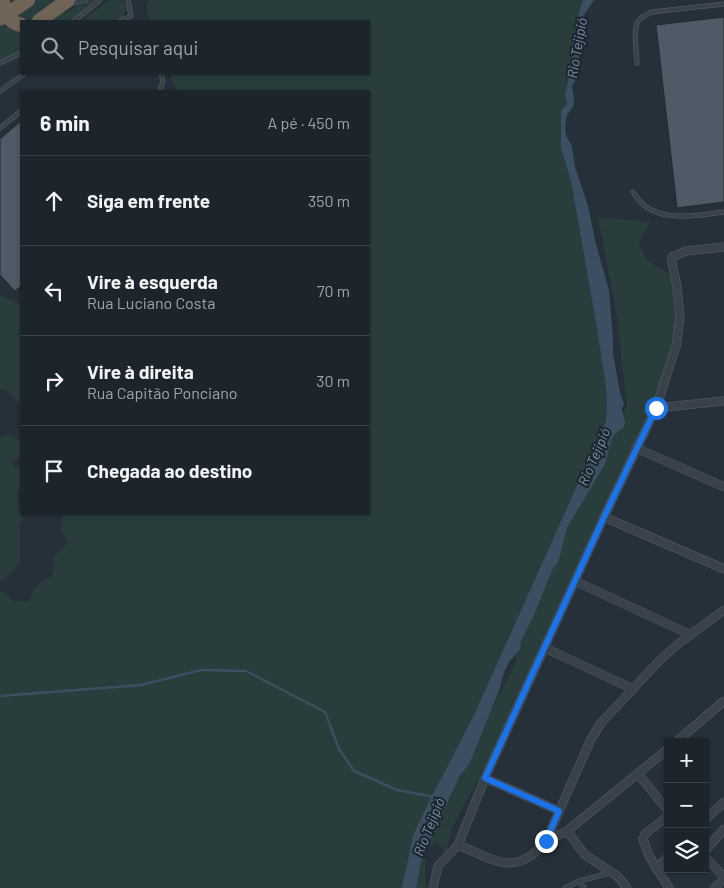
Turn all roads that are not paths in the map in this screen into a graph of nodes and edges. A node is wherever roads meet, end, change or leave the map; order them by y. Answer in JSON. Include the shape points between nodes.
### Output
{"nodes":[{"id":1,"x":3,"y":0,"type":"edge"},
{"id":2,"x":28,"y":0,"type":"edge"},
{"id":3,"x":86,"y":0,"type":"edge"},
{"id":4,"x":100,"y":0,"type":"edge"},
{"id":5,"x":128,"y":0,"type":"edge"},
{"id":6,"x":65,"y":3,"type":"edge"},
{"id":7,"x":724,"y":4,"type":"edge"},
{"id":8,"x":3,"y":16,"type":"edge"},
{"id":9,"x":131,"y":16,"type":"junction"},
{"id":10,"x":40,"y":20,"type":"edge"},
{"id":11,"x":75,"y":20,"type":"edge"},
{"id":12,"x":122,"y":20,"type":"edge"},
{"id":13,"x":133,"y":20,"type":"edge"},
{"id":14,"x":20,"y":25,"type":"edge"},
{"id":15,"x":20,"y":53,"type":"edge"},
{"id":16,"x":0,"y":63,"type":"edge"},
{"id":17,"x":637,"y":63,"type":"dead end"},
{"id":18,"x":23,"y":75,"type":"edge"},
{"id":19,"x":161,"y":75,"type":"edge"},
{"id":20,"x":160,"y":90,"type":"edge"},
{"id":21,"x":0,"y":91,"type":"edge"},
{"id":22,"x":20,"y":112,"type":"edge"},
{"id":23,"x":0,"y":128,"type":"edge"},
{"id":24,"x":633,"y":192,"type":"dead end"},
{"id":25,"x":724,"y":212,"type":"edge"},
{"id":26,"x":724,"y":247,"type":"edge"},
{"id":27,"x":724,"y":401,"type":"edge"},
{"id":28,"x":656,"y":408,"type":"junction"},
{"id":29,"x":636,"y":448,"type":"junction"},
{"id":30,"x":722,"y":483,"type":"edge"},
{"id":31,"x":604,"y":517,"type":"junction"},
{"id":32,"x":724,"y":569,"type":"edge"},
{"id":33,"x":575,"y":581,"type":"junction"},
{"id":34,"x":724,"y":610,"type":"edge"},
{"id":35,"x":690,"y":635,"type":"junction"},
{"id":36,"x":545,"y":648,"type":"junction"},
{"id":37,"x":633,"y":689,"type":"junction"},
{"id":38,"x":724,"y":701,"type":"edge"},
{"id":39,"x":681,"y":738,"type":"edge"},
{"id":40,"x":664,"y":752,"type":"edge"},
{"id":41,"x":638,"y":774,"type":"junction"},
{"id":42,"x":485,"y":778,"type":"junction"},
{"id":43,"x":724,"y":802,"type":"edge"},
{"id":44,"x":664,"y":806,"type":"edge"},
{"id":45,"x":559,"y":811,"type":"junction"},
{"id":46,"x":709,"y":816,"type":"edge"},
{"id":47,"x":664,"y":819,"type":"edge"},
{"id":48,"x":724,"y":829,"type":"edge"},
{"id":49,"x":567,"y":831,"type":"junction"},
{"id":50,"x":546,"y":841,"type":"junction"},
{"id":51,"x":458,"y":846,"type":"junction"},
{"id":52,"x":709,"y":846,"type":"edge"},
{"id":53,"x":664,"y":861,"type":"edge"},
{"id":54,"x":709,"y":861,"type":"edge"},
{"id":55,"x":656,"y":869,"type":"junction"},
{"id":56,"x":612,"y":873,"type":"junction"},
{"id":57,"x":724,"y":878,"type":"edge"},
{"id":58,"x":579,"y":881,"type":"junction"},
{"id":59,"x":432,"y":888,"type":"edge"},
{"id":60,"x":565,"y":888,"type":"edge"},
{"id":61,"x":584,"y":888,"type":"edge"},
{"id":62,"x":627,"y":888,"type":"edge"},
{"id":63,"x":669,"y":888,"type":"edge"},
{"id":64,"x":714,"y":888,"type":"edge"}],
"edges":[{"from":1,"to":8,"type":"highway"},
{"from":2,"to":8,"type":"highway"},
{"from":3,"to":6,"type":"lane"},
{"from":4,"to":11,"type":"lane"},
{"from":5,"to":9,"type":"lane"},
{"from":6,"to":10,"type":"highway"},
{"from":7,"to":17,"type":"lane","via":[[652,12],[643,16],[636,29]]},
{"from":8,"to":14,"type":"highway"},
{"from":9,"to":12,"type":"lane"},
{"from":9,"to":13,"type":"lane"},
{"from":15,"to":16,"type":"lane"},
{"from":18,"to":21,"type":"lane"},
{"from":19,"to":20,"type":"lane"},
{"from":22,"to":23,"type":"lane"},
{"from":24,"to":25,"type":"lane","via":[[644,205],[662,214],[684,217]]},
{"from":26,"to":28,"type":"street","via":[[686,251],[672,257],[680,315],[677,343]]},
{"from":27,"to":28,"type":"street"},
{"from":28,"to":29,"type":"street"},
{"from":29,"to":30,"type":"street"},
{"from":29,"to":31,"type":"street"},
{"from":31,"to":32,"type":"street"},
{"from":31,"to":33,"type":"street"},
{"from":33,"to":35,"type":"street"},
{"from":33,"to":36,"type":"street"},
{"from":34,"to":35,"type":"street"},
{"from":35,"to":37,"type":"street"},
{"from":36,"to":37,"type":"street"},
{"from":36,"to":42,"type":"street"},
{"from":37,"to":45,"type":"street","via":[[601,723],[591,739]]},
{"from":38,"to":39,"type":"street"},
{"from":40,"to":41,"type":"street"},
{"from":41,"to":44,"type":"street"},
{"from":41,"to":49,"type":"street"},
{"from":42,"to":45,"type":"street"},
{"from":42,"to":51,"type":"street"},
{"from":43,"to":46,"type":"street"},
{"from":45,"to":50,"type":"street"},
{"from":47,"to":55,"type":"street","via":[[643,837]]},
{"from":48,"to":52,"type":"street"},
{"from":49,"to":50,"type":"street"},
{"from":49,"to":56,"type":"street","via":[[585,855]]},
{"from":50,"to":51,"type":"street","via":[[528,858],[511,864]]},
{"from":51,"to":59,"type":"street","via":[[438,866]]},
{"from":53,"to":55,"type":"street"},
{"from":54,"to":57,"type":"street"},
{"from":55,"to":63,"type":"street"},
{"from":56,"to":58,"type":"lane"},
{"from":56,"to":62,"type":"street"},
{"from":57,"to":64,"type":"street"},
{"from":58,"to":60,"type":"lane"},
{"from":58,"to":61,"type":"lane"}]}
